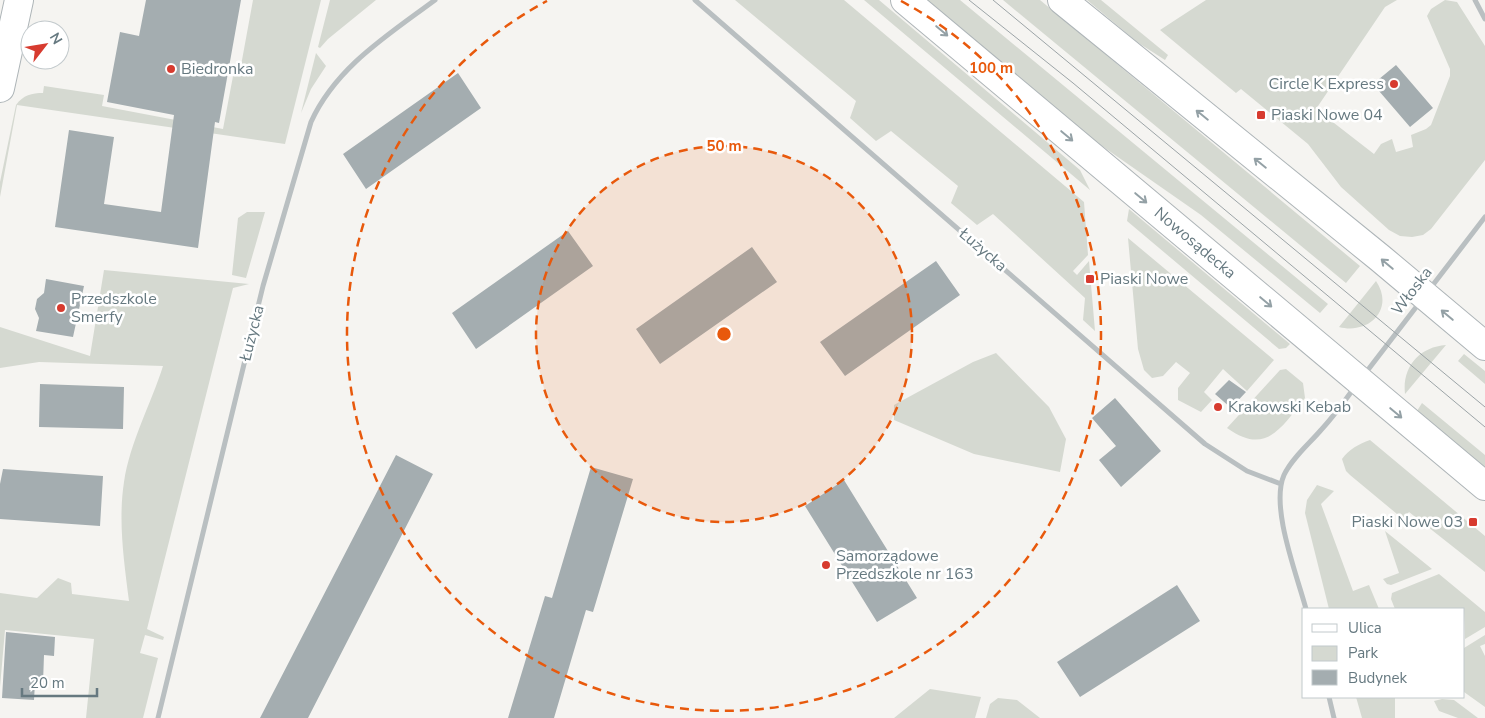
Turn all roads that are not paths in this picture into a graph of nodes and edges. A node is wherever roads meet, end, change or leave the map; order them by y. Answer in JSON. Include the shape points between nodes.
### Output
{"nodes":[{"id":1,"x":20,"y":0,"type":"edge"},
{"id":2,"x":435,"y":0,"type":"edge"},
{"id":3,"x":695,"y":0,"type":"edge"},
{"id":4,"x":905,"y":0,"type":"edge"},
{"id":5,"x":1062,"y":0,"type":"edge"},
{"id":6,"x":1475,"y":0,"type":"edge"},
{"id":7,"x":1485,"y":18,"type":"edge"},
{"id":8,"x":0,"y":88,"type":"edge"},
{"id":9,"x":1485,"y":217,"type":"edge"},
{"id":10,"x":1425,"y":296,"type":"junction"},
{"id":11,"x":1485,"y":346,"type":"edge"},
{"id":12,"x":1359,"y":381,"type":"junction"},
{"id":13,"x":1281,"y":484,"type":"junction"},
{"id":14,"x":1485,"y":486,"type":"edge"},
{"id":15,"x":1306,"y":608,"type":"edge"},
{"id":16,"x":1329,"y":698,"type":"edge"},
{"id":17,"x":158,"y":718,"type":"edge"},
{"id":18,"x":1334,"y":718,"type":"edge"}],
"edges":[{"from":1,"to":8,"type":"main road"},
{"from":2,"to":17,"type":"street","name":"Łużycka","via":[[350,66],[319,103],[311,122],[264,286]]},
{"from":3,"to":13,"type":"street","name":"Łużycka","via":[[1205,444],[1247,471]]},
{"from":4,"to":12,"type":"main road","name":"Nowosądecka","one_way":true},
{"from":10,"to":5,"type":"main road","one_way":true},
{"from":6,"to":7,"type":"street"},
{"from":9,"to":10,"type":"street","name":"Włoska"},
{"from":11,"to":10,"type":"main road","one_way":true},
{"from":10,"to":12,"type":"street","name":"Włoska"},
{"from":12,"to":13,"type":"street","name":"Włoska","via":[[1291,464]]},
{"from":12,"to":14,"type":"main road","name":"Nowosądecka","one_way":true},
{"from":13,"to":15,"type":"street","via":[[1282,519]]},
{"from":16,"to":18,"type":"street"}]}
